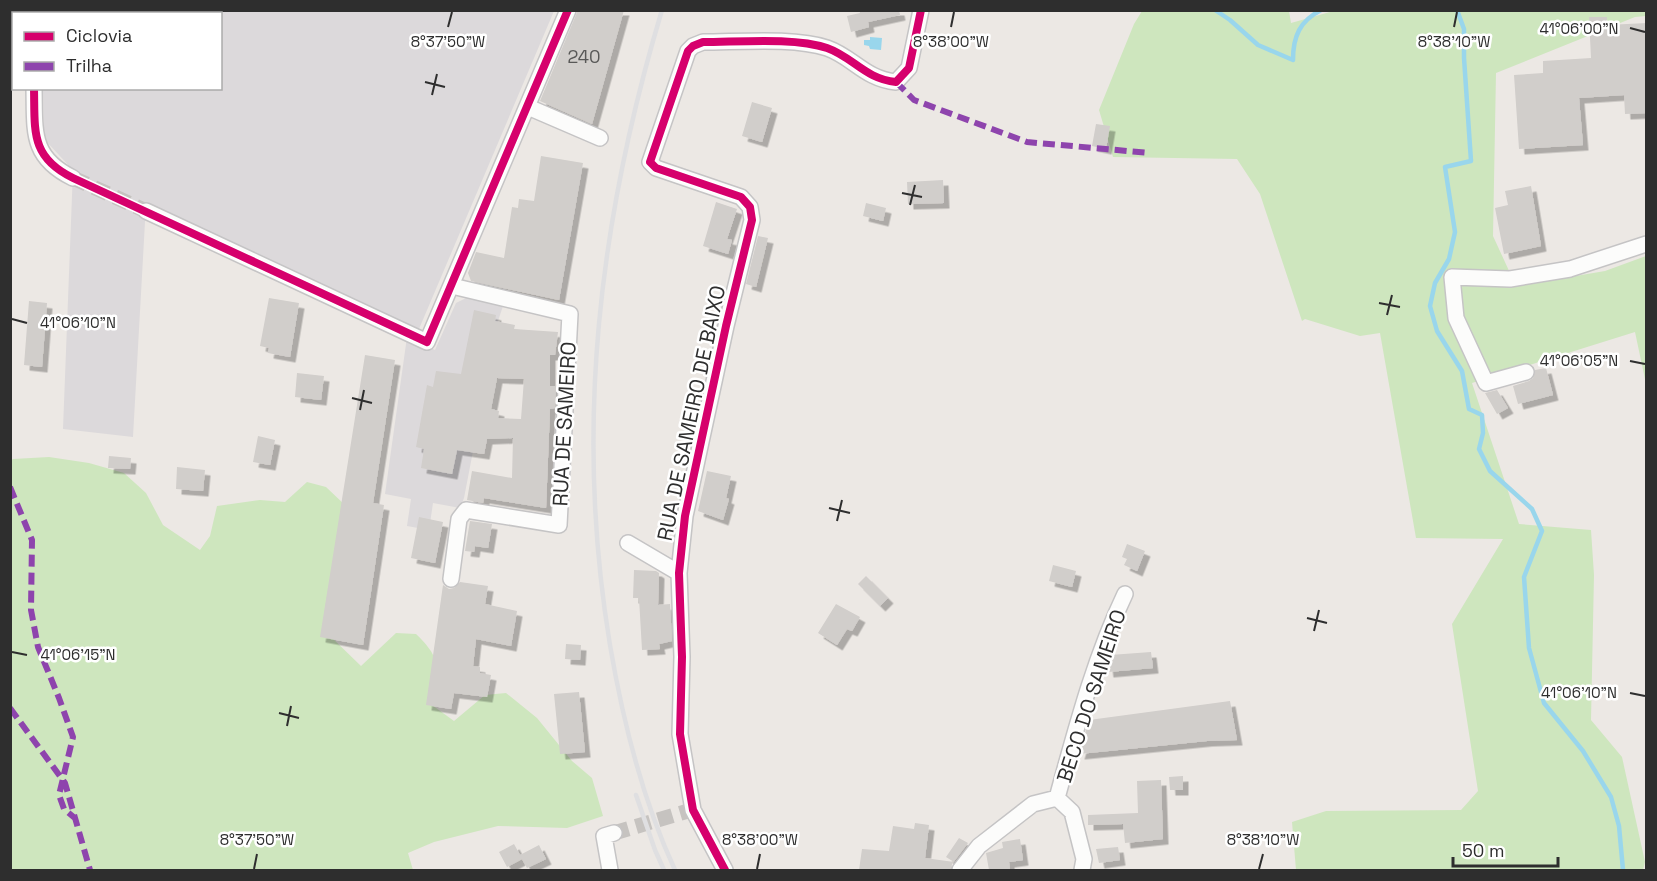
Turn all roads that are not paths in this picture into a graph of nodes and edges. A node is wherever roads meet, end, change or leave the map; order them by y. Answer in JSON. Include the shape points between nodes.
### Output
{"nodes":[{"id":1,"x":568,"y":10,"type":"edge"},
{"id":2,"x":921,"y":10,"type":"edge"},
{"id":3,"x":34,"y":90,"type":"edge"},
{"id":4,"x":528,"y":107,"type":"junction"},
{"id":5,"x":600,"y":138,"type":"dead end"},
{"id":6,"x":73,"y":178,"type":"tunnel mouth"},
{"id":7,"x":146,"y":211,"type":"tunnel mouth"},
{"id":8,"x":1647,"y":244,"type":"edge"},
{"id":9,"x":452,"y":286,"type":"junction"},
{"id":10,"x":1526,"y":372,"type":"dead end"},
{"id":11,"x":628,"y":543,"type":"dead end"},
{"id":12,"x":679,"y":573,"type":"junction"},
{"id":13,"x":451,"y":579,"type":"dead end"},
{"id":14,"x":1125,"y":594,"type":"dead end"},
{"id":15,"x":1057,"y":798,"type":"junction"},
{"id":16,"x":609,"y":834,"type":"dead end"},
{"id":17,"x":610,"y":870,"type":"edge"},
{"id":18,"x":725,"y":870,"type":"edge"},
{"id":19,"x":960,"y":870,"type":"edge"},
{"id":20,"x":1082,"y":870,"type":"edge"}],
"edges":[{"from":1,"to":4,"type":"street"},
{"from":2,"to":12,"type":"street","name":"RUA DE SAMEIRO DE BAIXO","via":[[909,68],[896,82],[880,81],[829,49],[804,42],[703,42],[688,51],[650,162],[656,168],[741,197],[750,207],[752,220],[685,516]]},
{"from":3,"to":6,"type":"street","via":[[35,133],[40,150],[52,166]]},
{"from":4,"to":5,"type":"street"},
{"from":4,"to":9,"type":"street"},
{"from":7,"to":9,"type":"street","via":[[427,342]]},
{"from":8,"to":10,"type":"street","via":[[1570,269],[1510,279],[1452,277],[1456,318],[1486,383]]},
{"from":9,"to":13,"type":"street","name":"RUA DE SAMEIRO","via":[[570,314],[559,525],[466,510],[459,519]]},
{"from":11,"to":12,"type":"street","name":"RUA DE SAMEIRO DE BAIXO"},
{"from":12,"to":18,"type":"street","name":"RUA DE SAMEIRO DE BAIXO","via":[[680,734],[691,810]]},
{"from":14,"to":15,"type":"street","name":"BECO DO SAMEIRO","via":[[1089,688]]},
{"from":15,"to":19,"type":"street","via":[[1033,804],[979,846]]},
{"from":15,"to":20,"type":"street","via":[[1072,812]]},
{"from":16,"to":17,"type":"street"}]}
